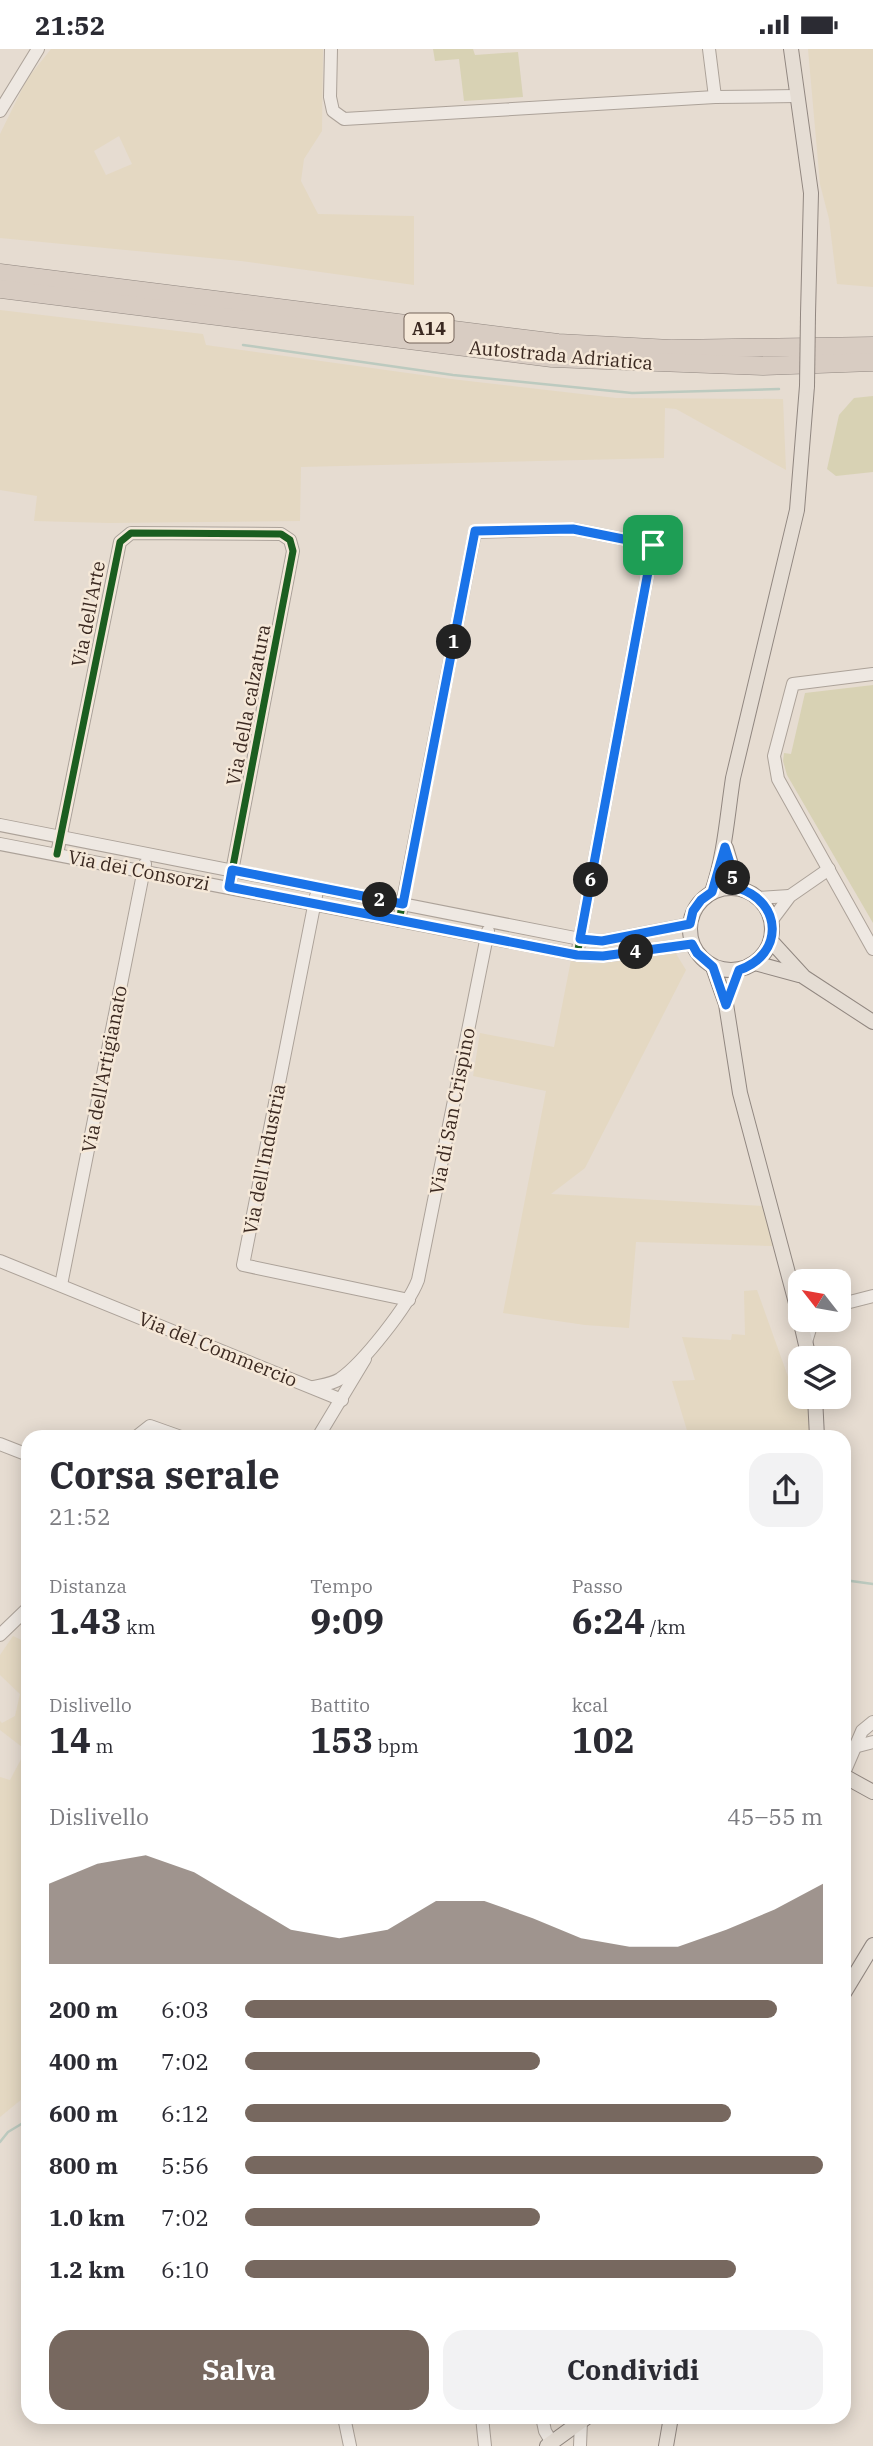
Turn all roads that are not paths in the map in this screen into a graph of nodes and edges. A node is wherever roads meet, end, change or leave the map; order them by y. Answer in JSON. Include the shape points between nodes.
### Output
{"nodes":[{"id":1,"x":38,"y":49,"type":"edge"},
{"id":2,"x":331,"y":49,"type":"edge"},
{"id":3,"x":709,"y":49,"type":"edge"},
{"id":4,"x":791,"y":49,"type":"edge"},
{"id":5,"x":797,"y":96,"type":"junction"},
{"id":6,"x":715,"y":97,"type":"junction"},
{"id":7,"x":0,"y":111,"type":"edge"},
{"id":8,"x":0,"y":273,"type":"edge"},
{"id":9,"x":0,"y":289,"type":"edge"},
{"id":10,"x":869,"y":346,"type":"edge"},
{"id":11,"x":873,"y":362,"type":"edge"},
{"id":12,"x":281,"y":534,"type":"joint"},
{"id":13,"x":873,"y":674,"type":"edge"},
{"id":14,"x":0,"y":825,"type":"edge"},
{"id":15,"x":60,"y":837,"type":"junction"},
{"id":16,"x":0,"y":843,"type":"edge"},
{"id":17,"x":725,"y":847,"type":"junction"},
{"id":18,"x":147,"y":853,"type":"junction"},
{"id":19,"x":57,"y":854,"type":"junction"},
{"id":20,"x":829,"y":869,"type":"junction"},
{"id":21,"x":232,"y":870,"type":"junction"},
{"id":22,"x":144,"y":871,"type":"junction"},
{"id":23,"x":229,"y":887,"type":"junction"},
{"id":24,"x":317,"y":887,"type":"junction"},
{"id":25,"x":738,"y":888,"type":"junction"},
{"id":26,"x":712,"y":892,"type":"junction"},
{"id":27,"x":790,"y":895,"type":"junction"},
{"id":28,"x":758,"y":898,"type":"junction"},
{"id":29,"x":314,"y":904,"type":"junction"},
{"id":30,"x":403,"y":904,"type":"junction"},
{"id":31,"x":772,"y":920,"type":"junction"},
{"id":32,"x":400,"y":921,"type":"junction"},
{"id":33,"x":490,"y":921,"type":"junction"},
{"id":34,"x":690,"y":924,"type":"junction"},
{"id":35,"x":486,"y":937,"type":"junction"},
{"id":36,"x":580,"y":939,"type":"junction"},
{"id":37,"x":771,"y":940,"type":"junction"},
{"id":38,"x":692,"y":944,"type":"junction"},
{"id":39,"x":873,"y":949,"type":"edge"},
{"id":40,"x":577,"y":955,"type":"junction"},
{"id":41,"x":755,"y":963,"type":"junction"},
{"id":42,"x":713,"y":967,"type":"junction"},
{"id":43,"x":739,"y":970,"type":"junction"},
{"id":44,"x":804,"y":977,"type":"junction"},
{"id":45,"x":726,"y":1005,"type":"junction"},
{"id":46,"x":873,"y":1022,"type":"edge"},
{"id":47,"x":0,"y":1261,"type":"edge"},
{"id":48,"x":789,"y":1269,"type":"edge"},
{"id":49,"x":61,"y":1285,"type":"junction"},
{"id":50,"x":873,"y":1297,"type":"edge"},
{"id":51,"x":409,"y":1300,"type":"junction"},
{"id":52,"x":851,"y":1302,"type":"edge"},
{"id":53,"x":373,"y":1345,"type":"junction"},
{"id":54,"x":341,"y":1378,"type":"junction"},
{"id":55,"x":313,"y":1387,"type":"junction"},
{"id":56,"x":339,"y":1398,"type":"junction"},
{"id":57,"x":816,"y":1409,"type":"edge"},
{"id":58,"x":145,"y":1430,"type":"edge"},
{"id":59,"x":161,"y":1430,"type":"edge"},
{"id":60,"x":322,"y":1430,"type":"edge"},
{"id":61,"x":817,"y":1430,"type":"edge"},
{"id":62,"x":0,"y":1444,"type":"edge"},
{"id":63,"x":21,"y":1452,"type":"edge"},
{"id":64,"x":21,"y":1613,"type":"edge"},
{"id":65,"x":3,"y":1627,"type":"edge"},
{"id":66,"x":873,"y":1722,"type":"edge"},
{"id":67,"x":873,"y":1742,"type":"edge"},
{"id":68,"x":854,"y":1748,"type":"junction"},
{"id":69,"x":851,"y":1756,"type":"edge"},
{"id":70,"x":851,"y":1778,"type":"edge"},
{"id":71,"x":873,"y":1792,"type":"edge"},
{"id":72,"x":873,"y":1945,"type":"edge"},
{"id":73,"x":851,"y":1981,"type":"edge"},
{"id":74,"x":345,"y":2424,"type":"edge"},
{"id":75,"x":483,"y":2424,"type":"edge"},
{"id":76,"x":544,"y":2424,"type":"edge"},
{"id":77,"x":577,"y":2424,"type":"edge"},
{"id":78,"x":583,"y":2424,"type":"edge"},
{"id":79,"x":670,"y":2424,"type":"edge"},
{"id":80,"x":549,"y":2444,"type":"edge"},
{"id":81,"x":350,"y":2446,"type":"edge"},
{"id":82,"x":485,"y":2446,"type":"edge"},
{"id":83,"x":580,"y":2446,"type":"edge"},
{"id":84,"x":667,"y":2446,"type":"edge"}],
"edges":[{"from":1,"to":7,"type":"street"},
{"from":2,"to":6,"type":"street","via":[[330,97],[336,116],[344,119]]},
{"from":3,"to":6,"type":"street"},
{"from":4,"to":5,"type":"main road"},
{"from":5,"to":6,"type":"street"},
{"from":5,"to":17,"type":"main road","bridge":true,"via":[[811,193],[807,386],[797,510],[733,778]]},
{"from":8,"to":10,"type":"highway","name":"Autostrada Adriatica","number":"A14","via":[[558,343],[671,349]]},
{"from":9,"to":11,"type":"highway","name":"Autostrada Adriatica","number":"A14","via":[[552,358],[763,366]]},
{"from":12,"to":15,"type":"street","name":"Via dell'Arte","via":[[131,533],[120,543]]},
{"from":12,"to":21,"type":"street","name":"Via della calzatura","via":[[290,540],[293,551]]},
{"from":13,"to":20,"type":"street","via":[[793,684],[774,756],[778,779]]},
{"from":14,"to":15,"type":"street","name":"Via dei Consorzi"},
{"from":15,"to":18,"type":"street","name":"Via dei Consorzi"},
{"from":15,"to":19,"type":"street","name":"Via dell'Arte"},
{"from":16,"to":19,"type":"street","name":"Via dei Consorzi"},
{"from":17,"to":25,"type":"main road"},
{"from":17,"to":26,"type":"main road"},
{"from":18,"to":21,"type":"street","name":"Via dei Consorzi"},
{"from":18,"to":22,"type":"street","name":"Via dell'Artigianato"},
{"from":19,"to":22,"type":"street","name":"Via dei Consorzi"},
{"from":20,"to":27,"type":"street"},
{"from":20,"to":39,"type":"street"},
{"from":21,"to":23,"type":"street","name":"Via della calzatura"},
{"from":21,"to":24,"type":"street","name":"Via dei Consorzi"},
{"from":22,"to":23,"type":"street","name":"Via dei Consorzi"},
{"from":22,"to":49,"type":"street","name":"Via dell'Artigianato"},
{"from":23,"to":29,"type":"street","name":"Via dei Consorzi"},
{"from":24,"to":29,"type":"street","name":"Via dell'Industria"},
{"from":24,"to":30,"type":"street","name":"Via dei Consorzi"},
{"from":25,"to":26,"type":"main road"},
{"from":25,"to":28,"type":"main road"},
{"from":26,"to":34,"type":"main road","via":[[693,911]]},
{"from":27,"to":28,"type":"street"},
{"from":27,"to":31,"type":"street"},
{"from":28,"to":31,"type":"main road"},
{"from":29,"to":32,"type":"street","name":"Via dei Consorzi"},
{"from":29,"to":51,"type":"street","name":"Via dell'Industria","via":[[243,1265]]},
{"from":30,"to":32,"type":"street"},
{"from":30,"to":33,"type":"street","name":"Via dei Consorzi"},
{"from":30,"to":36,"type":"street","via":[[475,531],[573,529],[653,545]]},
{"from":31,"to":37,"type":"main road"},
{"from":32,"to":35,"type":"street","name":"Via dei Consorzi"},
{"from":33,"to":35,"type":"street","name":"Via di San Crispino"},
{"from":33,"to":36,"type":"street","name":"Via dei Consorzi"},
{"from":34,"to":36,"type":"street","name":"Via dei Consorzi","via":[[602,941]]},
{"from":34,"to":38,"type":"main road"},
{"from":35,"to":40,"type":"street","name":"Via dei Consorzi"},
{"from":35,"to":51,"type":"street","name":"Via di San Crispino","via":[[418,1280]]},
{"from":36,"to":40,"type":"street"},
{"from":37,"to":41,"type":"main road"},
{"from":37,"to":44,"type":"main road"},
{"from":38,"to":40,"type":"street","name":"Via dei Consorzi"},
{"from":38,"to":42,"type":"main road"},
{"from":41,"to":43,"type":"main road"},
{"from":41,"to":44,"type":"main road"},
{"from":42,"to":43,"type":"main road"},
{"from":42,"to":45,"type":"main road"},
{"from":43,"to":45,"type":"main road"},
{"from":44,"to":46,"type":"main road"},
{"from":45,"to":48,"type":"main road","via":[[735,1075]]},
{"from":47,"to":49,"type":"street","name":"Via del Commercio"},
{"from":49,"to":55,"type":"street","name":"Via del Commercio"},
{"from":50,"to":52,"type":"street"},
{"from":51,"to":53,"type":"street","name":"Via del Commercio"},
{"from":53,"to":54,"type":"street","name":"Via del Commercio"},
{"from":53,"to":56,"type":"street"},
{"from":54,"to":55,"type":"street","name":"Via del Commercio"},
{"from":54,"to":56,"type":"street","via":[[336,1389]]},
{"from":55,"to":56,"type":"street"},
{"from":56,"to":60,"type":"street"},
{"from":57,"to":61,"type":"main road"},
{"from":58,"to":59,"type":"street","via":[[150,1426]]},
{"from":62,"to":63,"type":"street"},
{"from":64,"to":65,"type":"street"},
{"from":66,"to":68,"type":"street","via":[[862,1731]]},
{"from":67,"to":68,"type":"street"},
{"from":68,"to":69,"type":"street"},
{"from":70,"to":71,"type":"main road"},
{"from":72,"to":73,"type":"main road"},
{"from":74,"to":81,"type":"street"},
{"from":75,"to":82,"type":"street"},
{"from":76,"to":80,"type":"street"},
{"from":77,"to":80,"type":"main road"},
{"from":78,"to":83,"type":"street"},
{"from":79,"to":84,"type":"main road"}]}
